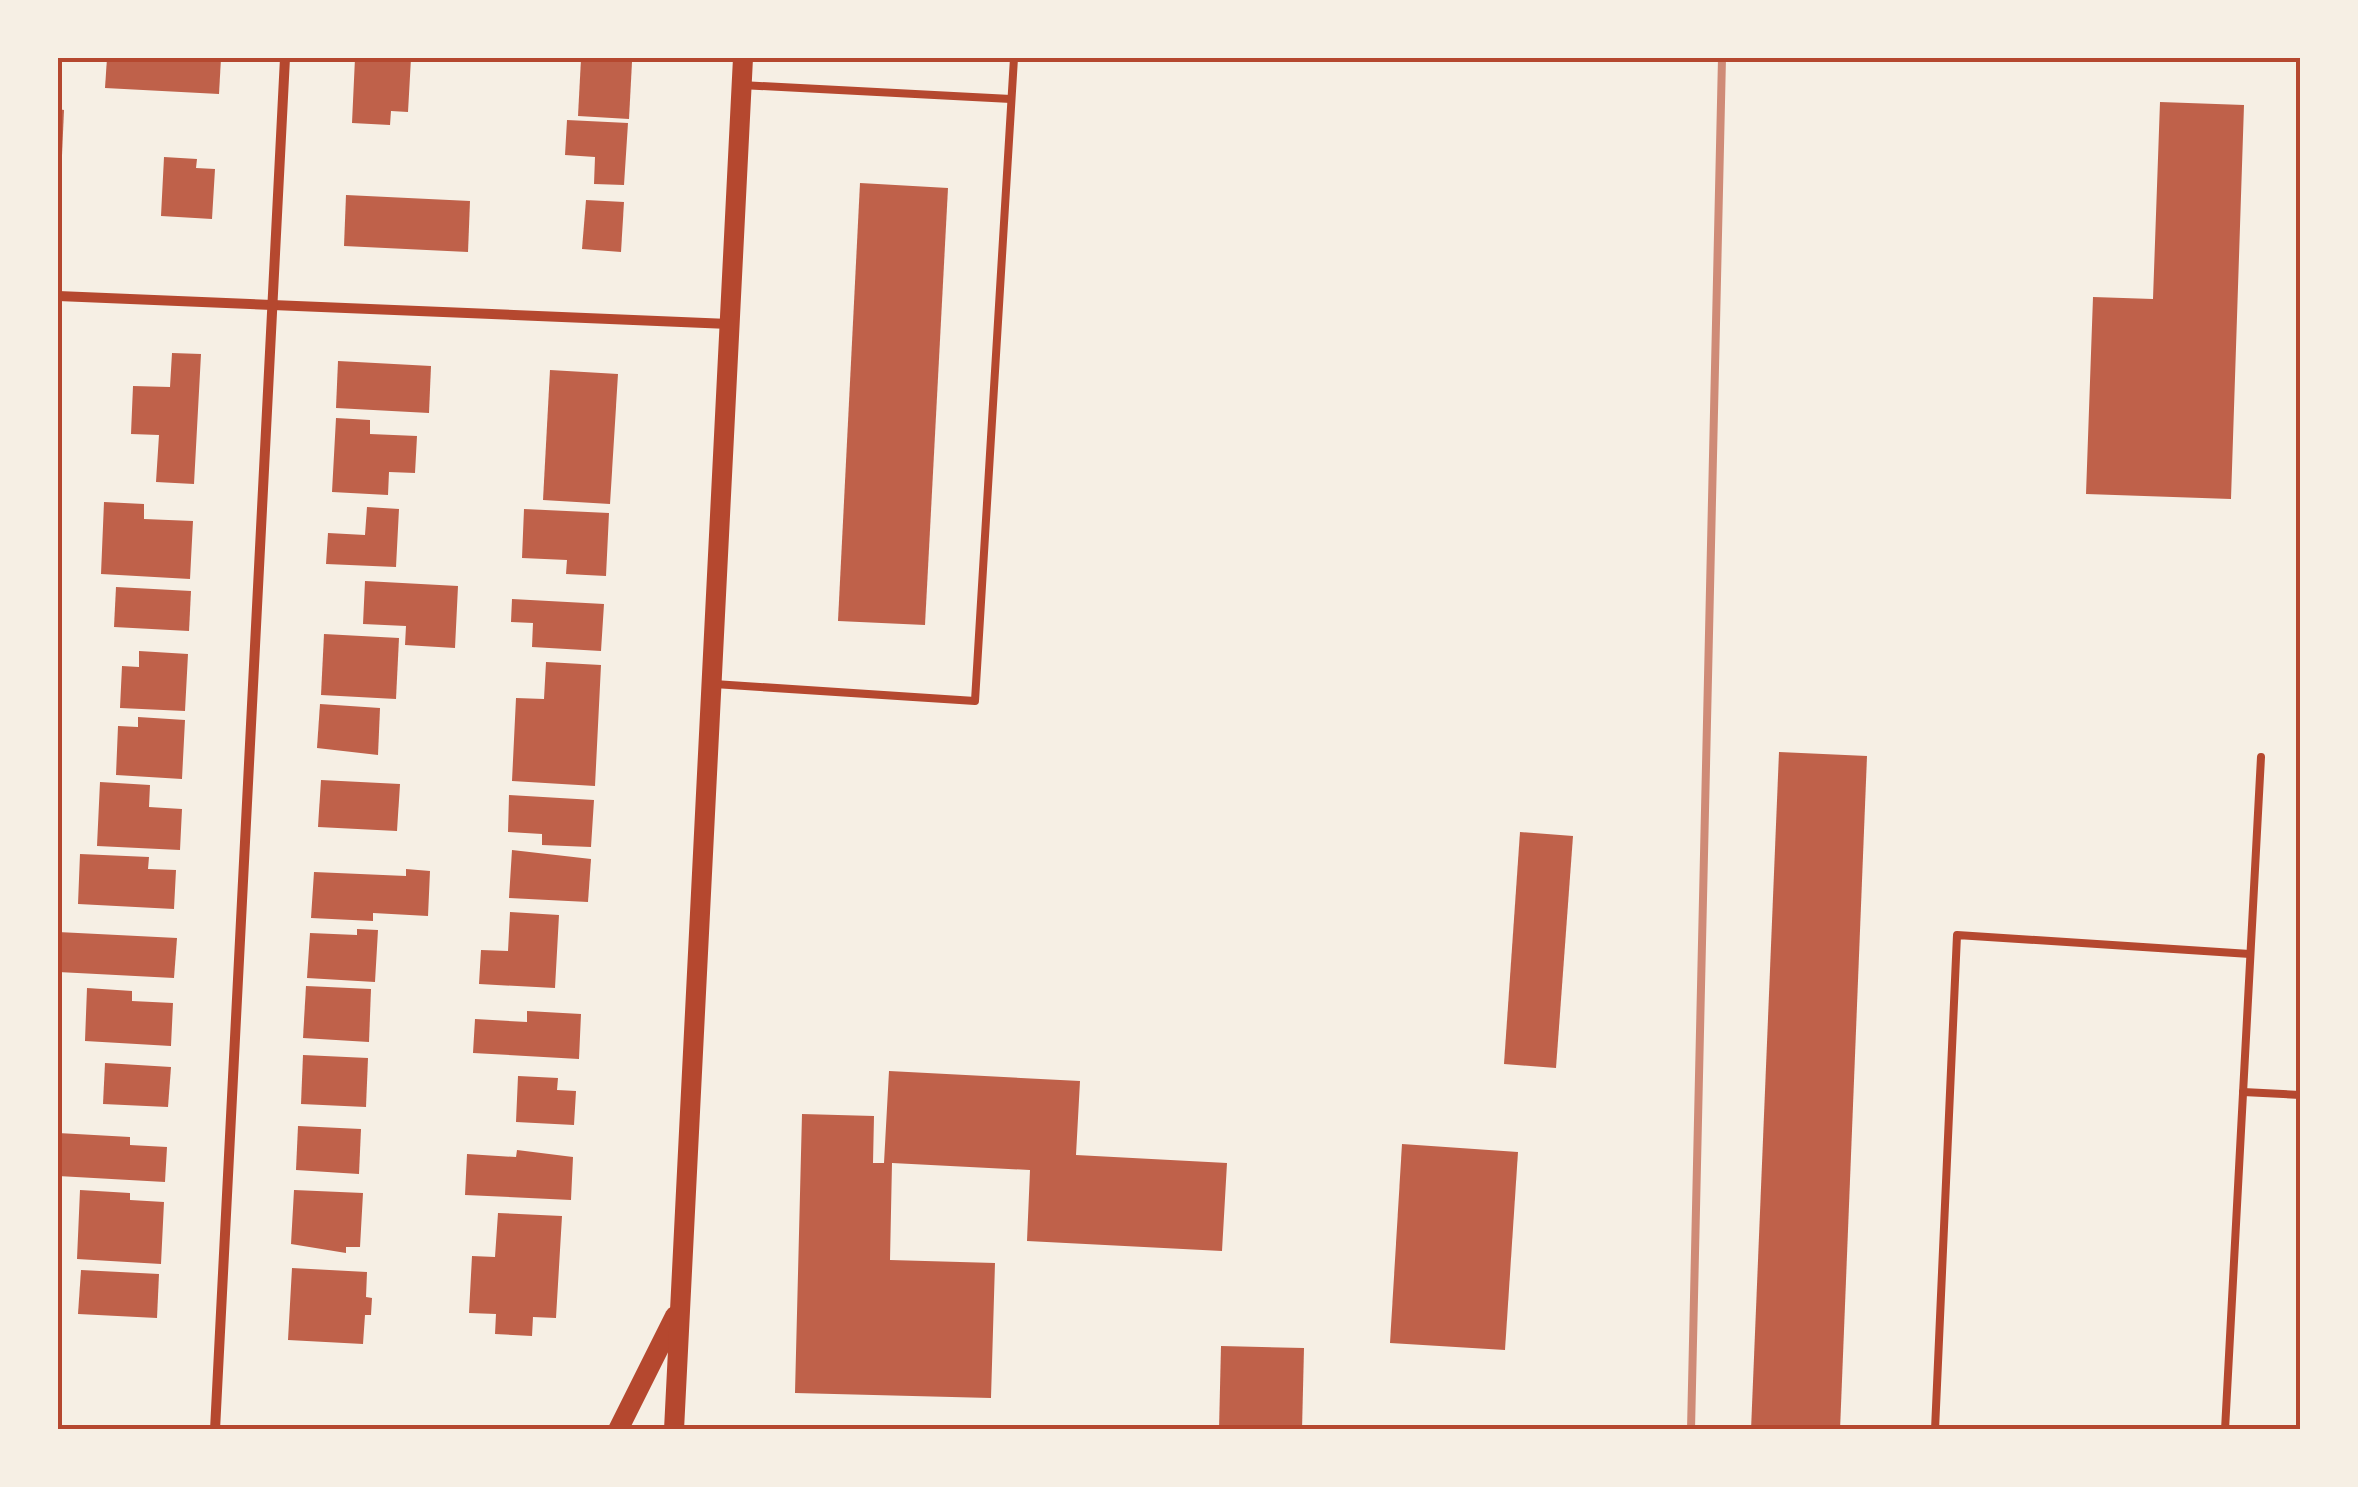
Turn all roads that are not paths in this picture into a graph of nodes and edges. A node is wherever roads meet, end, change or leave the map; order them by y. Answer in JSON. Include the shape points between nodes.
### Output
{"nodes":[{"id":1,"x":285,"y":58,"type":"edge"},
{"id":2,"x":742,"y":58,"type":"edge"},
{"id":3,"x":1014,"y":58,"type":"edge"},
{"id":4,"x":741,"y":85,"type":"junction"},
{"id":5,"x":1012,"y":100,"type":"junction"},
{"id":6,"x":58,"y":296,"type":"edge"},
{"id":7,"x":272,"y":304,"type":"junction"},
{"id":8,"x":729,"y":324,"type":"junction"},
{"id":9,"x":710,"y":684,"type":"junction"},
{"id":10,"x":2260,"y":757,"type":"dead end"},
{"id":11,"x":2250,"y":954,"type":"junction"},
{"id":12,"x":2243,"y":1092,"type":"junction"},
{"id":13,"x":2300,"y":1094,"type":"edge"},
{"id":14,"x":681,"y":1305,"type":"junction"},
{"id":15,"x":215,"y":1430,"type":"edge"},
{"id":16,"x":618,"y":1430,"type":"edge"},
{"id":17,"x":674,"y":1430,"type":"edge"},
{"id":18,"x":1935,"y":1430,"type":"edge"},
{"id":19,"x":2225,"y":1430,"type":"edge"}],
"edges":[{"from":1,"to":7,"type":"street"},
{"from":2,"to":4,"type":"main road"},
{"from":3,"to":5,"type":"lane"},
{"from":4,"to":5,"type":"lane"},
{"from":4,"to":8,"type":"main road"},
{"from":5,"to":9,"type":"lane","via":[[975,700]]},
{"from":6,"to":7,"type":"street"},
{"from":7,"to":8,"type":"street"},
{"from":7,"to":15,"type":"street"},
{"from":8,"to":9,"type":"main road"},
{"from":9,"to":14,"type":"main road"},
{"from":10,"to":11,"type":"lane"},
{"from":11,"to":12,"type":"lane"},
{"from":11,"to":18,"type":"lane","via":[[1957,935]]},
{"from":12,"to":13,"type":"lane"},
{"from":12,"to":19,"type":"lane"},
{"from":14,"to":16,"type":"main road"},
{"from":14,"to":17,"type":"main road"}]}
